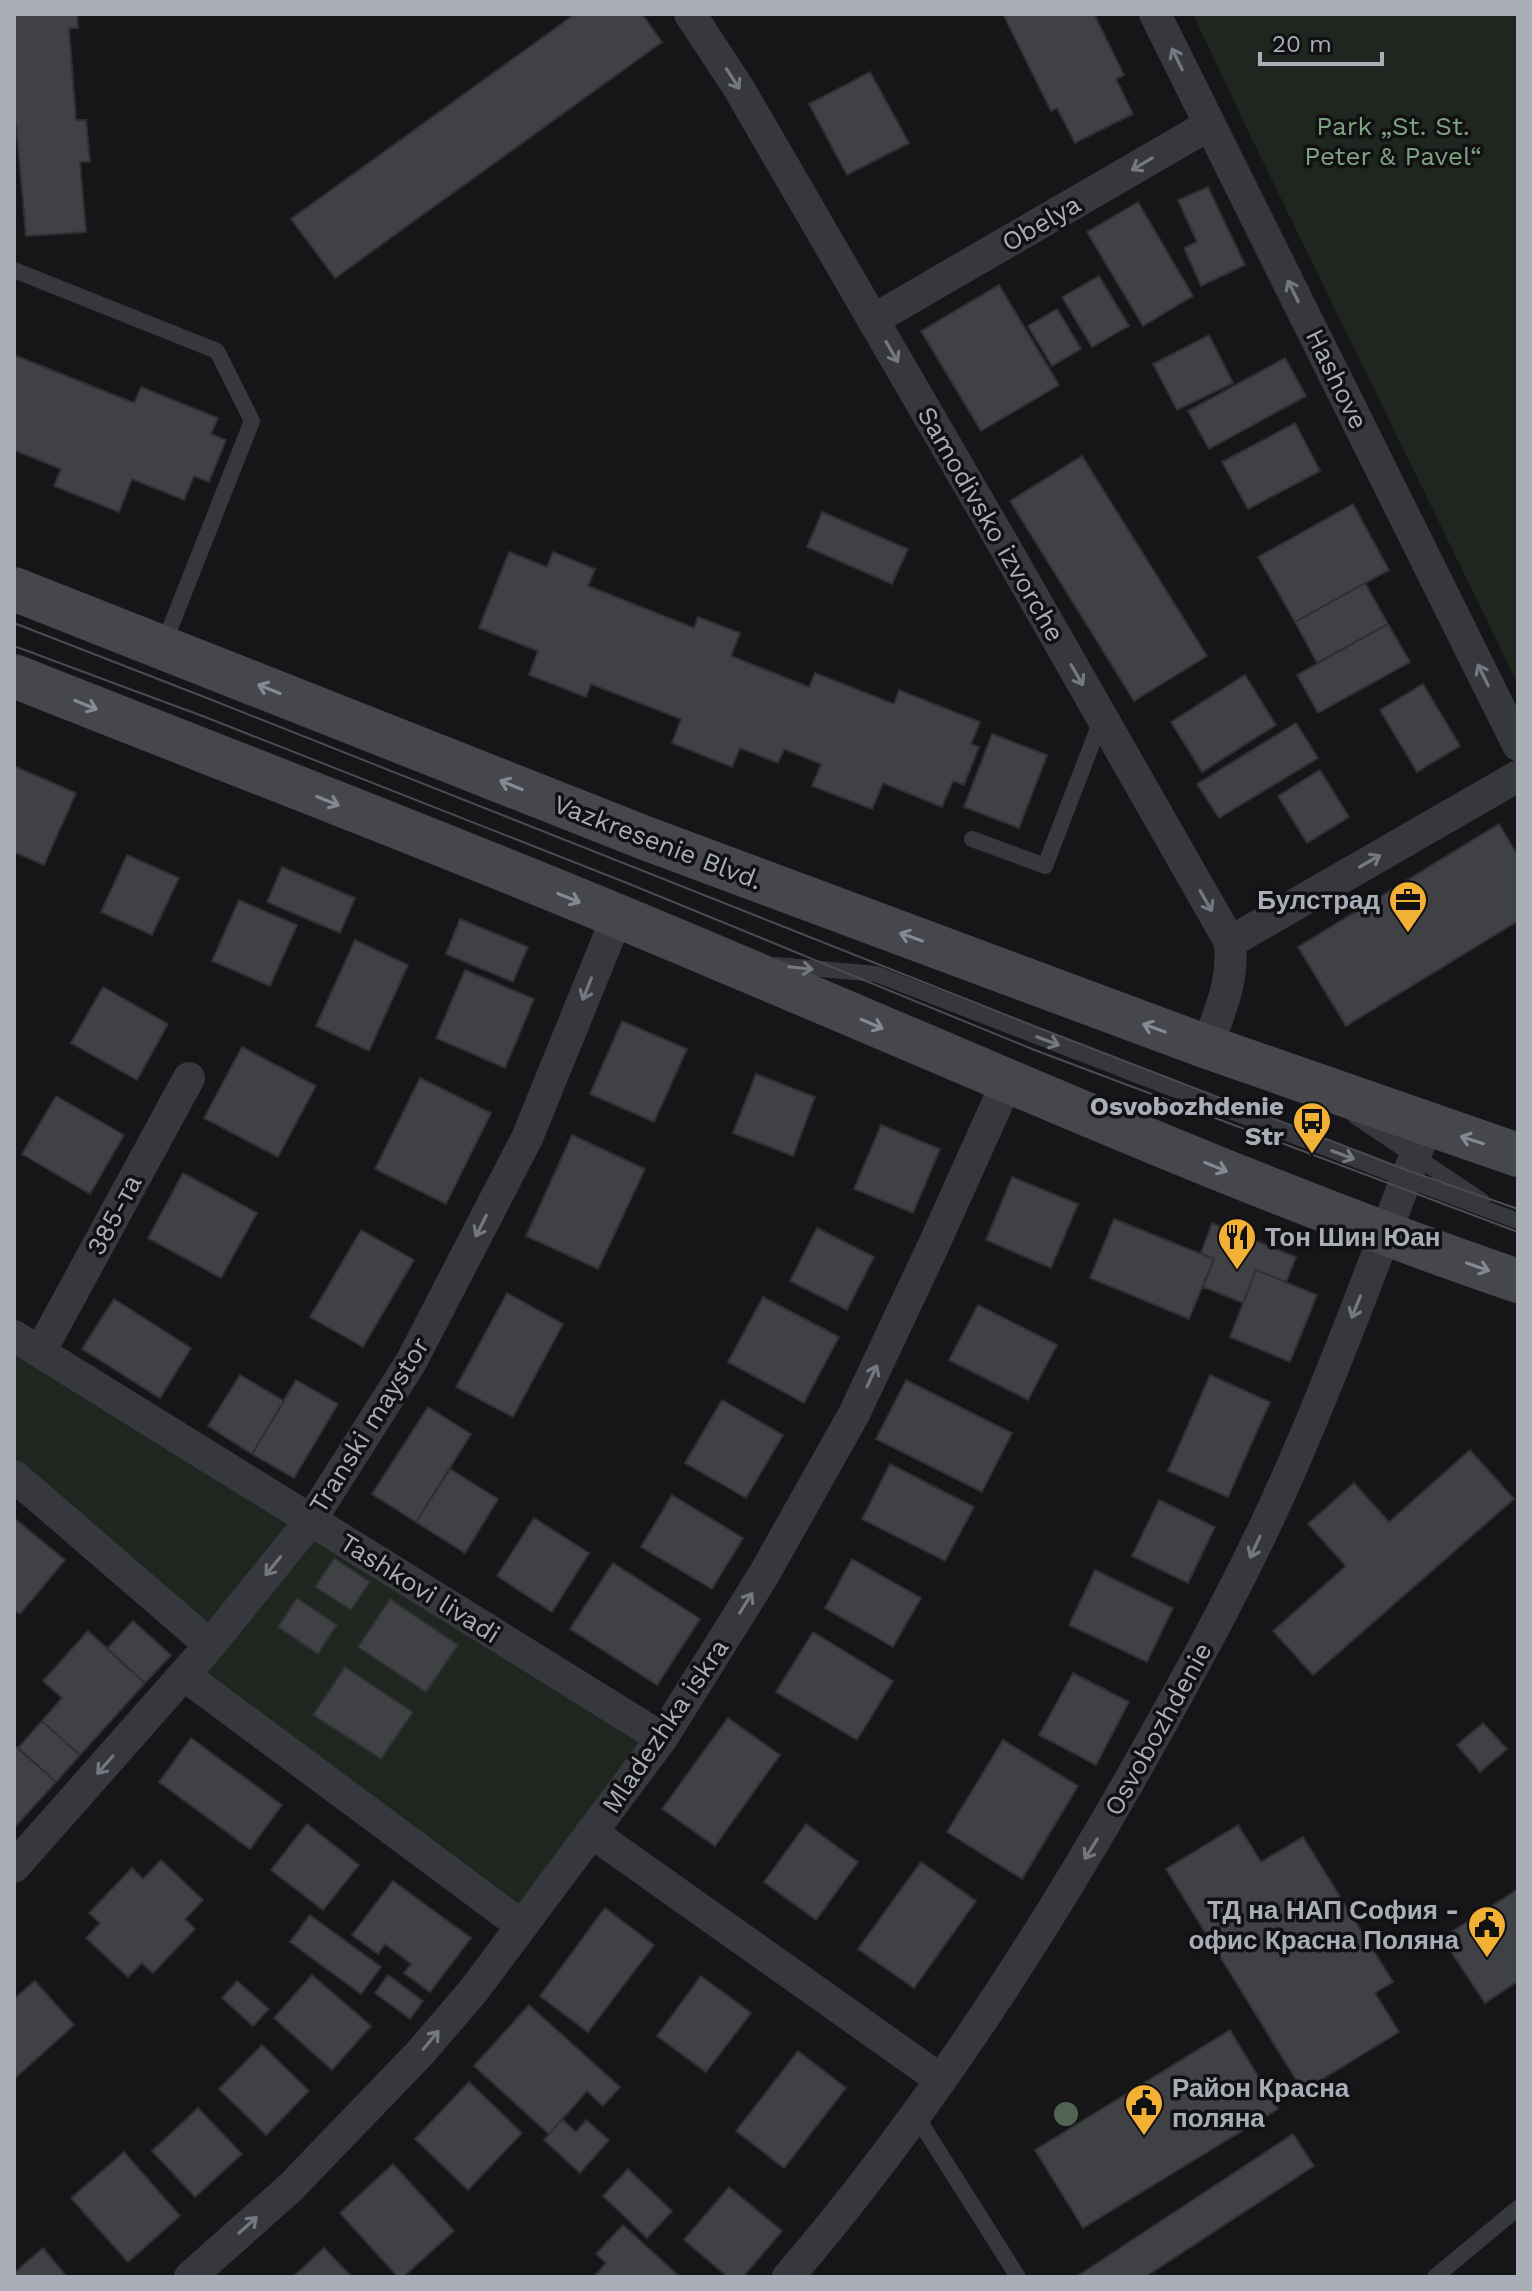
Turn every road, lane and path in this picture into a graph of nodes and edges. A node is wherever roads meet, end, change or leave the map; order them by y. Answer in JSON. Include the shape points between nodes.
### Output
{"nodes":[{"id":1,"x":690,"y":14,"type":"edge"},
{"id":2,"x":1155,"y":14,"type":"edge"},
{"id":3,"x":1209,"y":125,"type":"junction"},
{"id":4,"x":14,"y":270,"type":"edge"},
{"id":5,"x":873,"y":320,"type":"junction"},
{"id":6,"x":14,"y":589,"type":"edge"},
{"id":7,"x":163,"y":647,"type":"junction"},
{"id":8,"x":14,"y":676,"type":"edge"},
{"id":9,"x":1102,"y":718,"type":"junction"},
{"id":10,"x":1518,"y":745,"type":"edge"},
{"id":11,"x":1518,"y":776,"type":"edge"},
{"id":12,"x":972,"y":839,"type":"dead end"},
{"id":13,"x":617,"y":917,"type":"junction"},
{"id":14,"x":1230,"y":942,"type":"junction"},
{"id":15,"x":723,"y":960,"type":"junction"},
{"id":16,"x":1207,"y":1047,"type":"junction"},
{"id":17,"x":189,"y":1078,"type":"dead end"},
{"id":18,"x":1007,"y":1082,"type":"junction"},
{"id":19,"x":1416,"y":1153,"type":"junction"},
{"id":20,"x":1518,"y":1155,"type":"edge"},
{"id":21,"x":1500,"y":1214,"type":"junction"},
{"id":22,"x":1518,"y":1221,"type":"edge"},
{"id":23,"x":1386,"y":1235,"type":"junction"},
{"id":24,"x":1518,"y":1281,"type":"edge"},
{"id":25,"x":27,"y":1344,"type":"edge"},
{"id":26,"x":14,"y":1476,"type":"edge"},
{"id":27,"x":311,"y":1520,"type":"junction"},
{"id":28,"x":210,"y":1645,"type":"junction"},
{"id":29,"x":184,"y":1675,"type":"junction"},
{"id":30,"x":662,"y":1738,"type":"junction"},
{"id":31,"x":591,"y":1832,"type":"junction"},
{"id":32,"x":14,"y":1867,"type":"edge"},
{"id":33,"x":522,"y":1926,"type":"junction"},
{"id":34,"x":941,"y":2080,"type":"junction"},
{"id":35,"x":915,"y":2114,"type":"junction"},
{"id":36,"x":1518,"y":2208,"type":"edge"},
{"id":37,"x":190,"y":2277,"type":"edge"},
{"id":38,"x":788,"y":2277,"type":"edge"},
{"id":39,"x":1018,"y":2277,"type":"edge"},
{"id":40,"x":1435,"y":2277,"type":"edge"}],
"edges":[{"from":1,"to":5,"type":"street","name":"Samodivsko izvorche","one_way":true},
{"from":3,"to":2,"type":"street","name":"Hashove","one_way":true},
{"from":3,"to":5,"type":"street","name":"Obelya","one_way":true},
{"from":10,"to":3,"type":"street","name":"Hashove","one_way":true},
{"from":4,"to":7,"type":"lane","via":[[217,351],[252,421]]},
{"from":5,"to":9,"type":"street","name":"Samodivsko izvorche","one_way":true},
{"from":6,"to":7,"type":"main road","name":"Vazkresenie Blvd."},
{"from":16,"to":7,"type":"main road","name":"Vazkresenie Blvd.","one_way":true,"via":[[645,838]]},
{"from":8,"to":13,"type":"main road","name":"Vazkresenie Blvd.","one_way":true},
{"from":9,"to":12,"type":"lane","via":[[1045,866]]},
{"from":9,"to":14,"type":"street","name":"Samodivsko izvorche","one_way":true},
{"from":14,"to":11,"type":"street","one_way":true},
{"from":13,"to":15,"type":"main road","name":"Vazkresenie Blvd."},
{"from":13,"to":27,"type":"street","name":"Transki maystor","one_way":true,"via":[[527,1138],[411,1362]]},
{"from":14,"to":16,"type":"street","via":[[1227,990]]},
{"from":15,"to":18,"type":"main road","name":"Vazkresenie Blvd.","one_way":true},
{"from":15,"to":19,"type":"lane","name":"Vazkresenie Blvd.","one_way":true,"via":[[876,974]]},
{"from":16,"to":19,"type":"main road","name":"Vazkresenie Blvd.","via":[[1307,1083]]},
{"from":17,"to":25,"type":"street","name":"385-та"},
{"from":18,"to":23,"type":"main road","name":"Vazkresenie Blvd.","one_way":true},
{"from":30,"to":18,"type":"street","name":"Mladezhka iskra","one_way":true,"via":[[763,1576],[854,1414]]},
{"from":20,"to":19,"type":"main road","name":"Vazkresenie Blvd.","one_way":true},
{"from":19,"to":21,"type":"lane","name":"Vazkresenie Blvd."},
{"from":19,"to":21,"type":"lane","name":"Vazkresenie Blvd."},
{"from":19,"to":23,"type":"street","name":"Osvobozhdenie"},
{"from":21,"to":22,"type":"lane","name":"Vazkresenie Blvd."},
{"from":23,"to":24,"type":"main road","name":"Vazkresenie Blvd.","one_way":true},
{"from":23,"to":34,"type":"street","name":"Osvobozhdenie","one_way":true,"via":[[1290,1472],[1236,1588],[1106,1823]]},
{"from":25,"to":27,"type":"street","name":"Tashkovi livadi"},
{"from":26,"to":28,"type":"street"},
{"from":27,"to":28,"type":"street","name":"Transki maystor","one_way":true},
{"from":27,"to":30,"type":"street","name":"Tashkovi livadi"},
{"from":28,"to":29,"type":"street","name":"Transki maystor"},
{"from":29,"to":32,"type":"street","name":"Transki maystor","one_way":true},
{"from":29,"to":33,"type":"street"},
{"from":30,"to":31,"type":"street","name":"Mladezhka iskra"},
{"from":31,"to":33,"type":"street","name":"Mladezhka iskra"},
{"from":31,"to":34,"type":"street"},
{"from":37,"to":33,"type":"street","name":"Mladezhka iskra","one_way":true,"via":[[290,2188],[420,2053]]},
{"from":34,"to":35,"type":"street","name":"Osvobozhdenie"},
{"from":35,"to":38,"type":"street","name":"Osvobozhdenie"},
{"from":35,"to":39,"type":"lane"},
{"from":36,"to":40,"type":"lane"}]}
